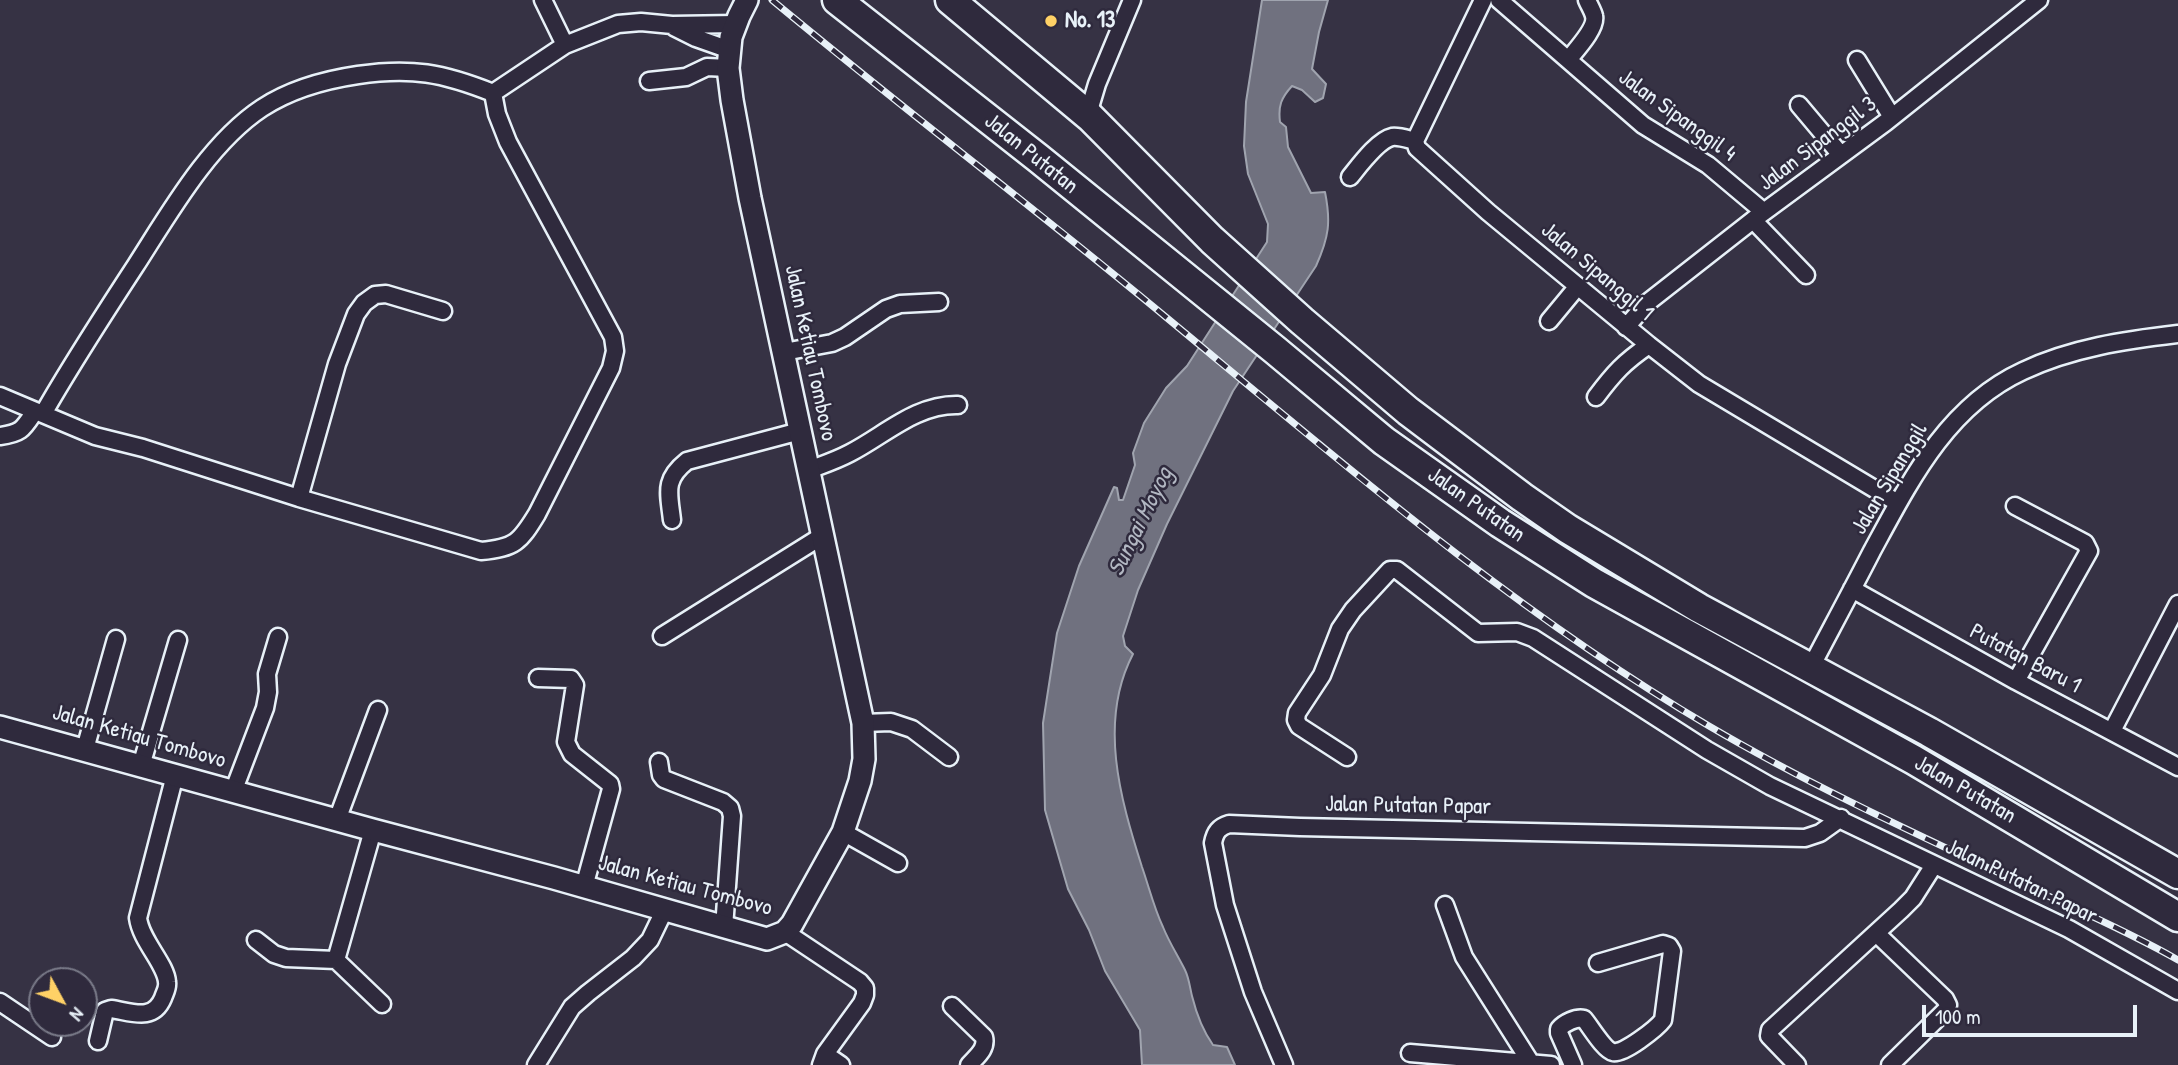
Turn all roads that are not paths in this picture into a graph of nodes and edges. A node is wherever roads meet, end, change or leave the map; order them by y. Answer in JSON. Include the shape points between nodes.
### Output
{"nodes":[{"id":1,"x":543,"y":0,"type":"edge"},
{"id":2,"x":747,"y":0,"type":"edge"},
{"id":3,"x":837,"y":0,"type":"edge"},
{"id":4,"x":950,"y":0,"type":"edge"},
{"id":5,"x":1132,"y":0,"type":"edge"},
{"id":6,"x":1483,"y":0,"type":"edge"},
{"id":7,"x":1499,"y":0,"type":"edge"},
{"id":8,"x":1587,"y":0,"type":"edge"},
{"id":9,"x":2039,"y":0,"type":"edge"},
{"id":10,"x":736,"y":24,"type":"junction"},
{"id":11,"x":672,"y":25,"type":"junction"},
{"id":12,"x":565,"y":45,"type":"junction"},
{"id":13,"x":729,"y":59,"type":"junction"},
{"id":14,"x":1568,"y":60,"type":"junction"},
{"id":15,"x":1857,"y":60,"type":"dead end"},
{"id":16,"x":1105,"y":67,"type":"junction"},
{"id":17,"x":649,"y":81,"type":"dead end"},
{"id":18,"x":493,"y":93,"type":"junction"},
{"id":19,"x":1064,"y":95,"type":"junction"},
{"id":20,"x":1799,"y":105,"type":"dead end"},
{"id":21,"x":1090,"y":117,"type":"junction"},
{"id":22,"x":1892,"y":117,"type":"junction"},
{"id":23,"x":1415,"y":141,"type":"junction"},
{"id":24,"x":1841,"y":155,"type":"junction"},
{"id":25,"x":1350,"y":177,"type":"dead end"},
{"id":26,"x":1759,"y":216,"type":"junction"},
{"id":27,"x":1806,"y":275,"type":"dead end"},
{"id":28,"x":1578,"y":286,"type":"junction"},
{"id":29,"x":939,"y":302,"type":"dead end"},
{"id":30,"x":443,"y":311,"type":"dead end"},
{"id":31,"x":1549,"y":321,"type":"dead end"},
{"id":32,"x":1626,"y":327,"type":"junction"},
{"id":33,"x":2178,"y":334,"type":"edge"},
{"id":34,"x":1649,"y":345,"type":"junction"},
{"id":35,"x":783,"y":352,"type":"junction"},
{"id":36,"x":0,"y":396,"type":"edge"},
{"id":37,"x":1596,"y":397,"type":"dead end"},
{"id":38,"x":958,"y":405,"type":"dead end"},
{"id":39,"x":39,"y":412,"type":"junction"},
{"id":40,"x":800,"y":431,"type":"junction"},
{"id":41,"x":0,"y":436,"type":"edge"},
{"id":42,"x":808,"y":470,"type":"junction"},
{"id":43,"x":299,"y":498,"type":"junction"},
{"id":44,"x":1898,"y":503,"type":"junction"},
{"id":45,"x":2015,"y":506,"type":"dead end"},
{"id":46,"x":672,"y":520,"type":"dead end"},
{"id":47,"x":822,"y":536,"type":"junction"},
{"id":48,"x":1852,"y":589,"type":"junction"},
{"id":49,"x":2178,"y":604,"type":"edge"},
{"id":50,"x":662,"y":636,"type":"dead end"},
{"id":51,"x":278,"y":637,"type":"dead end"},
{"id":52,"x":116,"y":639,"type":"dead end"},
{"id":53,"x":178,"y":640,"type":"dead end"},
{"id":54,"x":1810,"y":669,"type":"junction"},
{"id":55,"x":538,"y":678,"type":"dead end"},
{"id":56,"x":2016,"y":681,"type":"junction"},
{"id":57,"x":378,"y":710,"type":"dead end"},
{"id":58,"x":863,"y":723,"type":"junction"},
{"id":59,"x":0,"y":727,"type":"edge"},
{"id":60,"x":2112,"y":731,"type":"junction"},
{"id":61,"x":85,"y":749,"type":"junction"},
{"id":62,"x":949,"y":757,"type":"dead end"},
{"id":63,"x":1347,"y":757,"type":"dead end"},
{"id":64,"x":659,"y":762,"type":"dead end"},
{"id":65,"x":141,"y":766,"type":"junction"},
{"id":66,"x":2178,"y":767,"type":"edge"},
{"id":67,"x":175,"y":775,"type":"junction"},
{"id":68,"x":233,"y":792,"type":"junction"},
{"id":69,"x":1841,"y":818,"type":"junction"},
{"id":70,"x":337,"y":820,"type":"junction"},
{"id":71,"x":373,"y":830,"type":"junction"},
{"id":72,"x":843,"y":832,"type":"junction"},
{"id":73,"x":2111,"y":835,"type":"junction"},
{"id":74,"x":898,"y":863,"type":"dead end"},
{"id":75,"x":1934,"y":865,"type":"junction"},
{"id":76,"x":2094,"y":866,"type":"junction"},
{"id":77,"x":2178,"y":874,"type":"edge"},
{"id":78,"x":584,"y":887,"type":"junction"},
{"id":79,"x":1445,"y":905,"type":"dead end"},
{"id":80,"x":664,"y":911,"type":"junction"},
{"id":81,"x":2178,"y":917,"type":"edge"},
{"id":82,"x":724,"y":928,"type":"junction"},
{"id":83,"x":785,"y":932,"type":"junction"},
{"id":84,"x":1875,"y":933,"type":"junction"},
{"id":85,"x":256,"y":940,"type":"dead end"},
{"id":86,"x":336,"y":960,"type":"junction"},
{"id":87,"x":1598,"y":963,"type":"dead end"},
{"id":88,"x":2178,"y":991,"type":"edge"},
{"id":89,"x":0,"y":1002,"type":"edge"},
{"id":90,"x":382,"y":1004,"type":"dead end"},
{"id":91,"x":952,"y":1006,"type":"dead end"},
{"id":92,"x":28,"y":1021,"type":"edge"},
{"id":93,"x":98,"y":1041,"type":"dead end"},
{"id":94,"x":1410,"y":1053,"type":"dead end"},
{"id":95,"x":823,"y":1060,"type":"edge"},
{"id":96,"x":1531,"y":1063,"type":"edge"},
{"id":97,"x":536,"y":1065,"type":"edge"},
{"id":98,"x":841,"y":1065,"type":"edge"},
{"id":99,"x":970,"y":1065,"type":"edge"},
{"id":100,"x":1284,"y":1065,"type":"edge"},
{"id":101,"x":1551,"y":1065,"type":"edge"},
{"id":102,"x":1573,"y":1065,"type":"edge"},
{"id":103,"x":1797,"y":1065,"type":"edge"},
{"id":104,"x":1890,"y":1065,"type":"edge"}],
"edges":[{"from":1,"to":12,"type":"street"},
{"from":2,"to":10,"type":"street","name":"Jalan Ketiau Tombovo"},
{"from":3,"to":76,"type":"highway","name":"Jalan Putatan","via":[[1384,441],[1549,555]]},
{"from":4,"to":19,"type":"highway","name":"Jalan Putatan"},
{"from":5,"to":16,"type":"street"},
{"from":6,"to":23,"type":"street"},
{"from":7,"to":14,"type":"street","name":"Jalan Sipanggil 4"},
{"from":8,"to":14,"type":"street","via":[[1595,21]]},
{"from":9,"to":22,"type":"street","name":"Jalan Sipanggil 3"},
{"from":10,"to":11,"type":"street"},
{"from":10,"to":13,"type":"street","name":"Jalan Ketiau Tombovo"},
{"from":11,"to":12,"type":"street","via":[[618,24]]},
{"from":11,"to":13,"type":"street"},
{"from":12,"to":18,"type":"street"},
{"from":13,"to":17,"type":"street","via":[[686,77]]},
{"from":13,"to":35,"type":"street","name":"Jalan Ketiau Tombovo","via":[[748,186]]},
{"from":14,"to":26,"type":"street","name":"Jalan Sipanggil 4","via":[[1643,125],[1708,165]]},
{"from":15,"to":22,"type":"street"},
{"from":16,"to":19,"type":"street","via":[[1084,88]]},
{"from":16,"to":21,"type":"street","via":[[1093,94]]},
{"from":18,"to":39,"type":"street","via":[[436,74],[390,72],[326,81],[262,108],[219,147],[188,187]]},
{"from":18,"to":43,"type":"street","via":[[508,142],[613,337],[611,368],[537,514],[515,544],[481,551]]},
{"from":19,"to":21,"type":"highway","name":"Jalan Putatan"},
{"from":20,"to":24,"type":"street"},
{"from":21,"to":54,"type":"highway","name":"Jalan Putatan","via":[[1212,240],[1408,411],[1568,529]]},
{"from":22,"to":24,"type":"street","name":"Jalan Sipanggil 3"},
{"from":23,"to":25,"type":"street","via":[[1388,138]]},
{"from":23,"to":28,"type":"street","name":"Jalan Sipanggil 1","via":[[1458,185]]},
{"from":24,"to":26,"type":"street","name":"Jalan Sipanggil 3"},
{"from":26,"to":27,"type":"street","name":"Jalan Sipanggil 4"},
{"from":26,"to":32,"type":"street","name":"Jalan Sipanggil 3","via":[[1647,303]]},
{"from":28,"to":31,"type":"street"},
{"from":28,"to":32,"type":"street","name":"Jalan Sipanggil 1"},
{"from":29,"to":35,"type":"street","via":[[900,304],[832,343]]},
{"from":30,"to":43,"type":"street","via":[[386,293],[364,303],[337,364]]},
{"from":32,"to":34,"type":"street","name":"Jalan Sipanggil 1"},
{"from":33,"to":44,"type":"street","name":"Jalan Sipanggil","via":[[2048,360],[1985,393],[1955,419]]},
{"from":34,"to":37,"type":"street","via":[[1614,372]]},
{"from":34,"to":44,"type":"street","name":"Jalan Sipanggil 1","via":[[1699,384]]},
{"from":35,"to":40,"type":"street","name":"Jalan Ketiau Tombovo"},
{"from":36,"to":39,"type":"street"},
{"from":38,"to":42,"type":"street","via":[[925,410],[849,454]]},
{"from":39,"to":41,"type":"street","via":[[16,434]]},
{"from":39,"to":43,"type":"street","via":[[95,436]]},
{"from":40,"to":42,"type":"street","name":"Jalan Ketiau Tombovo"},
{"from":40,"to":46,"type":"street","via":[[687,461],[669,480]]},
{"from":42,"to":47,"type":"street","name":"Jalan Ketiau Tombovo"},
{"from":44,"to":48,"type":"street","name":"Jalan Sipanggil"},
{"from":45,"to":56,"type":"street","via":[[2085,543],[2089,551]]},
{"from":47,"to":50,"type":"street"},
{"from":47,"to":58,"type":"street","name":"Jalan Ketiau Tombovo"},
{"from":48,"to":54,"type":"street","name":"Jalan Sipanggil"},
{"from":48,"to":56,"type":"street","name":"Putatan Baru 1"},
{"from":49,"to":60,"type":"street"},
{"from":51,"to":68,"type":"street","via":[[267,674],[265,708]]},
{"from":52,"to":61,"type":"street"},
{"from":53,"to":65,"type":"street"},
{"from":54,"to":73,"type":"highway","name":"Jalan Putatan"},
{"from":55,"to":78,"type":"street","via":[[573,681],[568,749],[610,784]]},
{"from":56,"to":60,"type":"street","name":"Putatan Baru 1"},
{"from":57,"to":70,"type":"street"},
{"from":58,"to":62,"type":"street","via":[[891,722],[912,729]]},
{"from":58,"to":72,"type":"street","name":"Jalan Ketiau Tombovo","via":[[864,760]]},
{"from":59,"to":61,"type":"street","name":"Jalan Ketiau Tombovo"},
{"from":60,"to":66,"type":"street","name":"Putatan Baru 1"},
{"from":61,"to":65,"type":"street","name":"Jalan Ketiau Tombovo"},
{"from":63,"to":69,"type":"street","name":"Jalan Putatan Papar","via":[[1298,726],[1297,713],[1322,675],[1347,619],[1393,569],[1478,634],[1517,632],[1533,638],[1707,750],[1770,786]]},
{"from":64,"to":82,"type":"street","via":[[664,779],[730,808]]},
{"from":65,"to":67,"type":"street","name":"Jalan Ketiau Tombovo"},
{"from":67,"to":68,"type":"street","name":"Jalan Ketiau Tombovo"},
{"from":67,"to":93,"type":"street","via":[[138,918],[167,987],[153,1012],[105,1011]]},
{"from":68,"to":70,"type":"street","name":"Jalan Ketiau Tombovo"},
{"from":69,"to":75,"type":"street","name":"Jalan Putatan Papar"},
{"from":69,"to":100,"type":"street","name":"Jalan Putatan Papar","via":[[1805,838],[1222,827],[1213,843],[1225,905],[1253,992]]},
{"from":70,"to":71,"type":"street","name":"Jalan Ketiau Tombovo"},
{"from":71,"to":78,"type":"street","name":"Jalan Ketiau Tombovo"},
{"from":71,"to":86,"type":"street"},
{"from":72,"to":74,"type":"street"},
{"from":72,"to":83,"type":"street","name":"Jalan Ketiau Tombovo"},
{"from":73,"to":76,"type":"highway","via":[[2107,853]]},
{"from":73,"to":77,"type":"highway","name":"Jalan Putatan"},
{"from":75,"to":84,"type":"street","via":[[1913,898]]},
{"from":75,"to":88,"type":"street","name":"Jalan Putatan Papar","via":[[2069,929]]},
{"from":76,"to":81,"type":"highway","name":"Jalan Putatan"},
{"from":78,"to":80,"type":"street","name":"Jalan Ketiau Tombovo"},
{"from":79,"to":96,"type":"street","via":[[1464,957]]},
{"from":80,"to":82,"type":"street","name":"Jalan Ketiau Tombovo"},
{"from":80,"to":97,"type":"street","via":[[650,940],[634,958],[572,1007]]},
{"from":82,"to":83,"type":"street","name":"Jalan Ketiau Tombovo","via":[[767,939]]},
{"from":83,"to":95,"type":"street","via":[[865,988],[862,1003]]},
{"from":84,"to":103,"type":"street","via":[[1770,1030],[1772,1041]]},
{"from":84,"to":104,"type":"street","via":[[1948,1005]]},
{"from":85,"to":86,"type":"street","via":[[286,958]]},
{"from":86,"to":90,"type":"street"},
{"from":87,"to":102,"type":"street","via":[[1669,946],[1663,1020],[1621,1052],[1613,1053],[1584,1019],[1562,1026],[1559,1033]]},
{"from":89,"to":92,"type":"street"},
{"from":91,"to":99,"type":"street","via":[[984,1037],[983,1050]]},
{"from":94,"to":96,"type":"street"},
{"from":95,"to":98,"type":"street"},
{"from":96,"to":101,"type":"street"}]}
